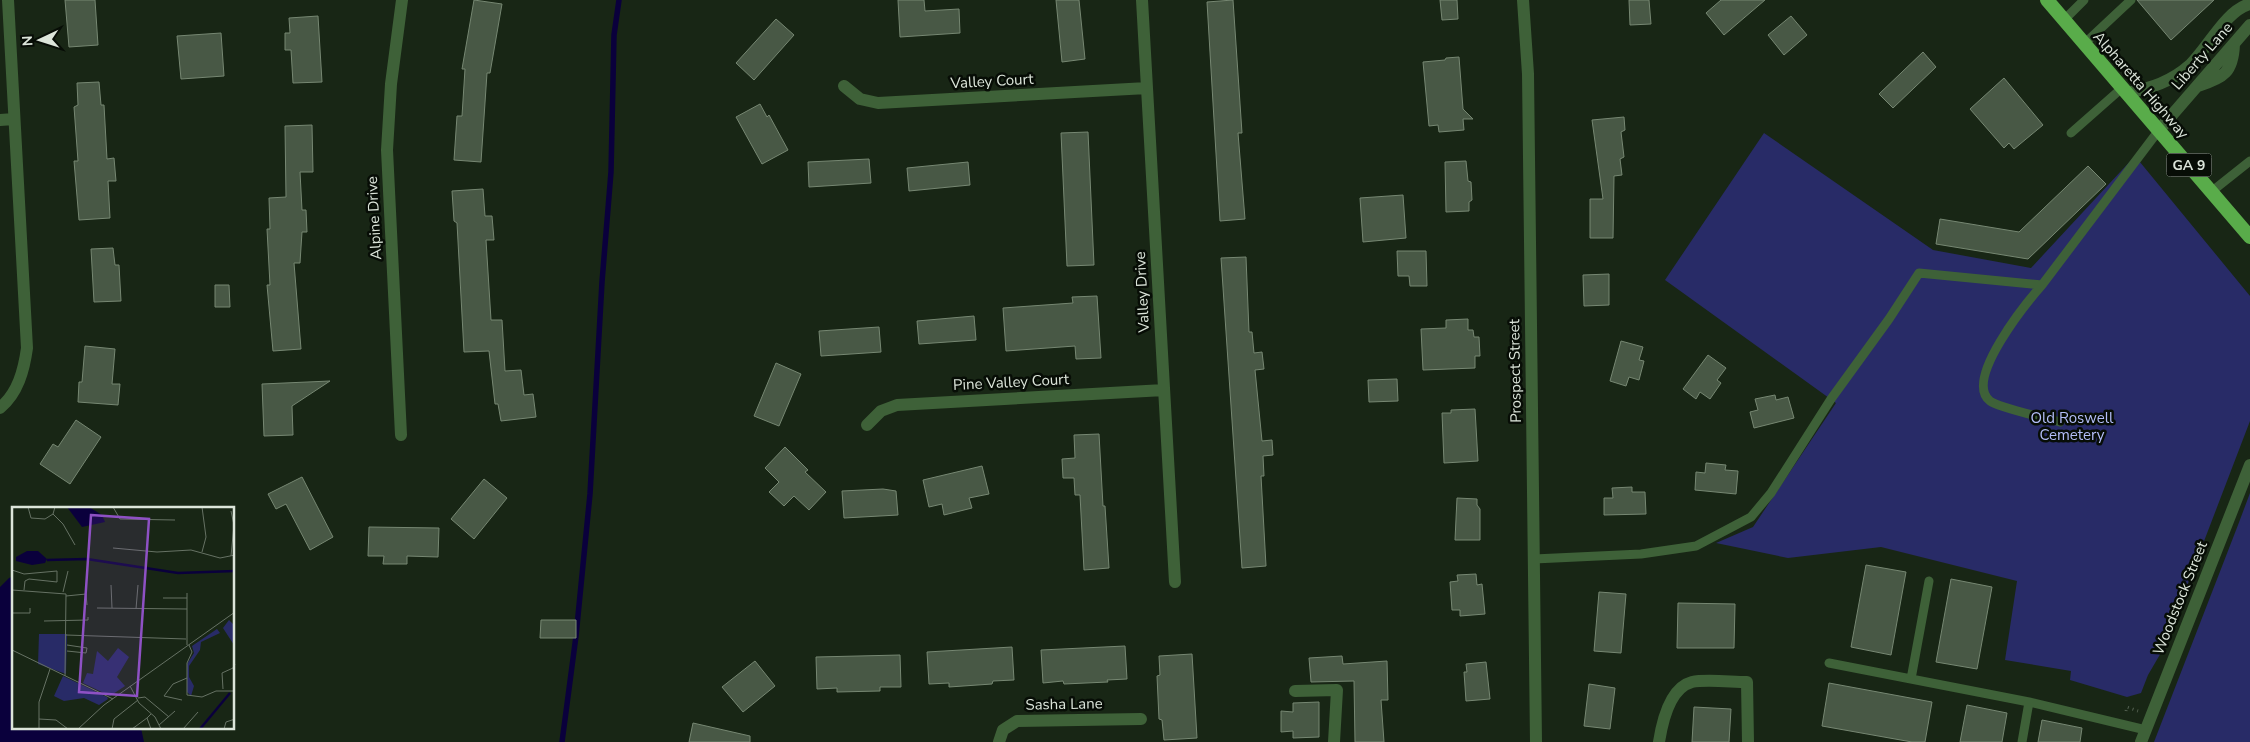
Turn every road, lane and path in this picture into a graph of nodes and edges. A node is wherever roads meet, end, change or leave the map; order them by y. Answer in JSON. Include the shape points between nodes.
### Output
{"nodes":[{"id":1,"x":8,"y":0,"type":"edge"},
{"id":2,"x":402,"y":0,"type":"edge"},
{"id":3,"x":1142,"y":0,"type":"edge"},
{"id":4,"x":1523,"y":0,"type":"edge"},
{"id":5,"x":2047,"y":0,"type":"edge"},
{"id":6,"x":2084,"y":0,"type":"edge"},
{"id":7,"x":2131,"y":0,"type":"edge"},
{"id":8,"x":2250,"y":4,"type":"edge"},
{"id":9,"x":2064,"y":20,"type":"junction"},
{"id":10,"x":2250,"y":25,"type":"edge"},
{"id":11,"x":2212,"y":38,"type":"junction"},
{"id":12,"x":2084,"y":44,"type":"junction"},
{"id":13,"x":2231,"y":47,"type":"junction"},
{"id":14,"x":844,"y":86,"type":"dead end"},
{"id":15,"x":1147,"y":88,"type":"junction"},
{"id":16,"x":2124,"y":91,"type":"junction"},
{"id":17,"x":14,"y":119,"type":"junction"},
{"id":18,"x":0,"y":120,"type":"edge"},
{"id":19,"x":2159,"y":130,"type":"junction"},
{"id":20,"x":2071,"y":132,"type":"dead end"},
{"id":21,"x":2250,"y":161,"type":"edge"},
{"id":22,"x":2211,"y":192,"type":"junction"},
{"id":23,"x":2250,"y":237,"type":"edge"},
{"id":24,"x":2042,"y":285,"type":"junction"},
{"id":25,"x":1164,"y":390,"type":"junction"},
{"id":26,"x":0,"y":408,"type":"edge"},
{"id":27,"x":2060,"y":422,"type":"dead end"},
{"id":28,"x":867,"y":425,"type":"dead end"},
{"id":29,"x":401,"y":435,"type":"dead end"},
{"id":30,"x":2250,"y":465,"type":"edge"},
{"id":31,"x":1534,"y":558,"type":"junction"},
{"id":32,"x":1175,"y":582,"type":"dead end"},
{"id":33,"x":1929,"y":582,"type":"dead end"},
{"id":34,"x":1829,"y":663,"type":"dead end"},
{"id":35,"x":1911,"y":679,"type":"junction"},
{"id":36,"x":1295,"y":691,"type":"dead end"},
{"id":37,"x":2029,"y":702,"type":"junction"},
{"id":38,"x":1141,"y":719,"type":"dead end"},
{"id":39,"x":2143,"y":736,"type":"edge"},
{"id":40,"x":999,"y":742,"type":"edge"},
{"id":41,"x":1334,"y":742,"type":"edge"},
{"id":42,"x":1536,"y":742,"type":"edge"},
{"id":43,"x":1659,"y":742,"type":"edge"},
{"id":44,"x":1748,"y":742,"type":"edge"},
{"id":45,"x":2022,"y":742,"type":"edge"}],
"edges":[{"from":1,"to":17,"type":"street"},
{"from":2,"to":29,"type":"street","name":"Alpine Drive","via":[[391,84],[387,150]]},
{"from":3,"to":15,"type":"street","name":"Valley Drive"},
{"from":4,"to":31,"type":"street","name":"Prospect Street","via":[[1528,74]]},
{"from":5,"to":9,"type":"highway","name":"Alpharetta Highway","number":"GA 9"},
{"from":6,"to":9,"type":"lane"},
{"from":7,"to":12,"type":"lane"},
{"from":8,"to":11,"type":"street","name":"Liberty Lane","via":[[2227,20]]},
{"from":9,"to":12,"type":"highway","name":"Alpharetta Highway","number":"GA 9"},
{"from":10,"to":13,"type":"street","name":"Liberty Lane"},
{"from":11,"to":13,"type":"street"},
{"from":11,"to":16,"type":"street","name":"Liberty Lane","via":[[2192,63],[2170,79],[2156,86]]},
{"from":12,"to":16,"type":"highway","name":"Alpharetta Highway","number":"GA 9"},
{"from":13,"to":19,"type":"street","name":"Liberty Lane"},
{"from":14,"to":15,"type":"street","name":"Valley Court","via":[[860,100],[878,103]]},
{"from":15,"to":25,"type":"street","name":"Valley Drive"},
{"from":16,"to":19,"type":"highway","name":"Alpharetta Highway","number":"GA 9"},
{"from":16,"to":20,"type":"lane"},
{"from":17,"to":18,"type":"street"},
{"from":17,"to":26,"type":"street","via":[[27,348],[25,367],[17,387]]},
{"from":19,"to":22,"type":"highway","name":"Alpharetta Highway","number":"GA 9"},
{"from":19,"to":24,"type":"lane"},
{"from":21,"to":22,"type":"lane"},
{"from":22,"to":23,"type":"highway","name":"Alpharetta Highway","number":"GA 9"},
{"from":24,"to":27,"type":"lane","via":[[2023,307],[1993,354],[1986,369],[1984,393],[1990,401],[2000,405]]},
{"from":24,"to":31,"type":"lane","via":[[1919,273],[1831,399],[1771,493],[1751,517],[1696,546],[1641,554]]},
{"from":25,"to":28,"type":"street","name":"Pine Valley Court","via":[[897,405],[881,411]]},
{"from":25,"to":32,"type":"street","name":"Valley Drive"},
{"from":30,"to":39,"type":"street","name":"Woodstock Street"},
{"from":31,"to":42,"type":"street","name":"Prospect Street"},
{"from":33,"to":35,"type":"lane"},
{"from":34,"to":35,"type":"lane"},
{"from":35,"to":37,"type":"lane"},
{"from":36,"to":41,"type":"street","via":[[1337,690]]},
{"from":37,"to":39,"type":"lane"},
{"from":37,"to":45,"type":"lane"},
{"from":38,"to":40,"type":"street","name":"Sasha Lane","via":[[1017,721],[1003,730]]},
{"from":43,"to":44,"type":"street","via":[[1664,714],[1675,694],[1690,682],[1747,682]]}]}
